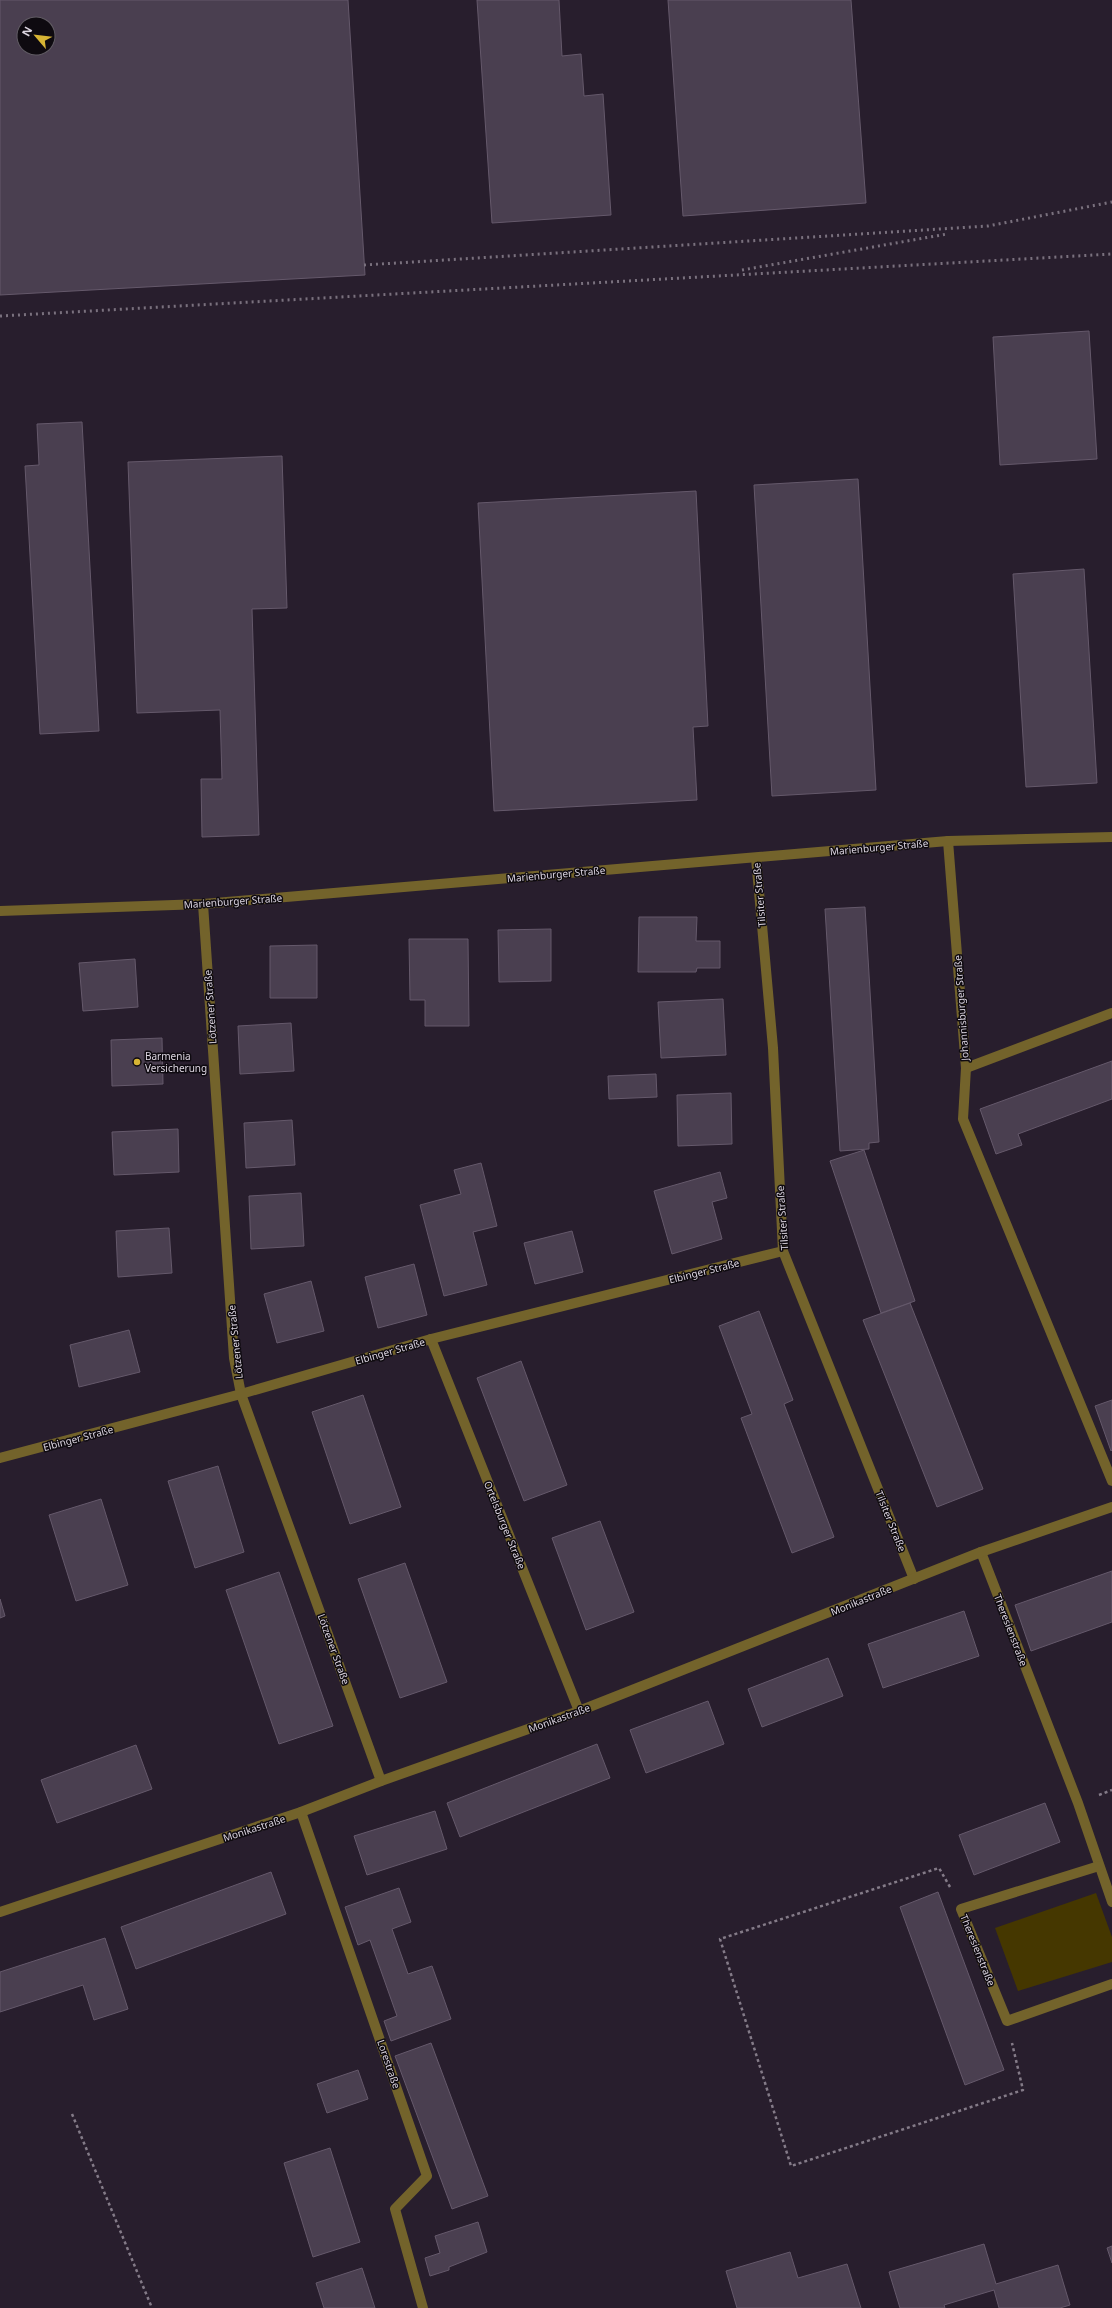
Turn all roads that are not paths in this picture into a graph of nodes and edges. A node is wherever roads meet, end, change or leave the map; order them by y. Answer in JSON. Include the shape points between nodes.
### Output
{"nodes":[{"id":1,"x":1112,"y":837,"type":"edge"},
{"id":2,"x":948,"y":841,"type":"junction"},
{"id":3,"x":756,"y":858,"type":"junction"},
{"id":4,"x":203,"y":904,"type":"junction"},
{"id":5,"x":0,"y":911,"type":"edge"},
{"id":6,"x":1112,"y":1013,"type":"edge"},
{"id":7,"x":966,"y":1068,"type":"junction"},
{"id":8,"x":782,"y":1251,"type":"junction"},
{"id":9,"x":431,"y":1339,"type":"junction"},
{"id":10,"x":241,"y":1394,"type":"junction"},
{"id":11,"x":0,"y":1458,"type":"edge"},
{"id":12,"x":1112,"y":1481,"type":"edge"},
{"id":13,"x":1112,"y":1507,"type":"edge"},
{"id":14,"x":981,"y":1552,"type":"junction"},
{"id":15,"x":914,"y":1579,"type":"junction"},
{"id":16,"x":578,"y":1711,"type":"junction"},
{"id":17,"x":381,"y":1780,"type":"junction"},
{"id":18,"x":301,"y":1812,"type":"junction"},
{"id":19,"x":1099,"y":1866,"type":"junction"},
{"id":20,"x":1112,"y":1902,"type":"edge"},
{"id":21,"x":0,"y":1912,"type":"edge"},
{"id":22,"x":1112,"y":1984,"type":"edge"},
{"id":23,"x":423,"y":2308,"type":"edge"}],
"edges":[{"from":1,"to":2,"type":"street","name":"Marienburger Straße"},
{"from":2,"to":3,"type":"street","name":"Marienburger Straße"},
{"from":2,"to":7,"type":"street","name":"Johannisburger Straße"},
{"from":3,"to":4,"type":"street","name":"Marienburger Straße"},
{"from":3,"to":8,"type":"street","name":"Tilsiter Straße","via":[[773,1048]]},
{"from":4,"to":5,"type":"street","name":"Marienburger Straße"},
{"from":4,"to":10,"type":"street","name":"Lötzener Straße","via":[[234,1358]]},
{"from":6,"to":7,"type":"street","name":"Johannisburger Straße"},
{"from":7,"to":12,"type":"street","via":[[963,1119]]},
{"from":8,"to":9,"type":"street","name":"Elbinger Straße"},
{"from":8,"to":15,"type":"street","name":"Tilsiter Straße"},
{"from":9,"to":10,"type":"street","name":"Elbinger Straße"},
{"from":9,"to":16,"type":"street","name":"Ortelsburger Straße"},
{"from":10,"to":11,"type":"street","name":"Elbinger Straße"},
{"from":10,"to":17,"type":"street","name":"Lötzener Straße"},
{"from":13,"to":14,"type":"street","name":"Monikastraße"},
{"from":14,"to":15,"type":"street","name":"Monikastraße"},
{"from":14,"to":19,"type":"street","name":"Theresienstraße","via":[[1078,1803]]},
{"from":15,"to":16,"type":"street","name":"Monikastraße"},
{"from":16,"to":17,"type":"street","name":"Monikastraße"},
{"from":17,"to":18,"type":"street","name":"Monikastraße"},
{"from":18,"to":21,"type":"street","name":"Monikastraße"},
{"from":18,"to":23,"type":"street","name":"Lorestraße","via":[[427,2176],[395,2209]]},
{"from":19,"to":20,"type":"street","name":"Theresienstraße"},
{"from":19,"to":22,"type":"street","name":"Theresienstraße","via":[[961,1909],[1007,2021]]}]}
